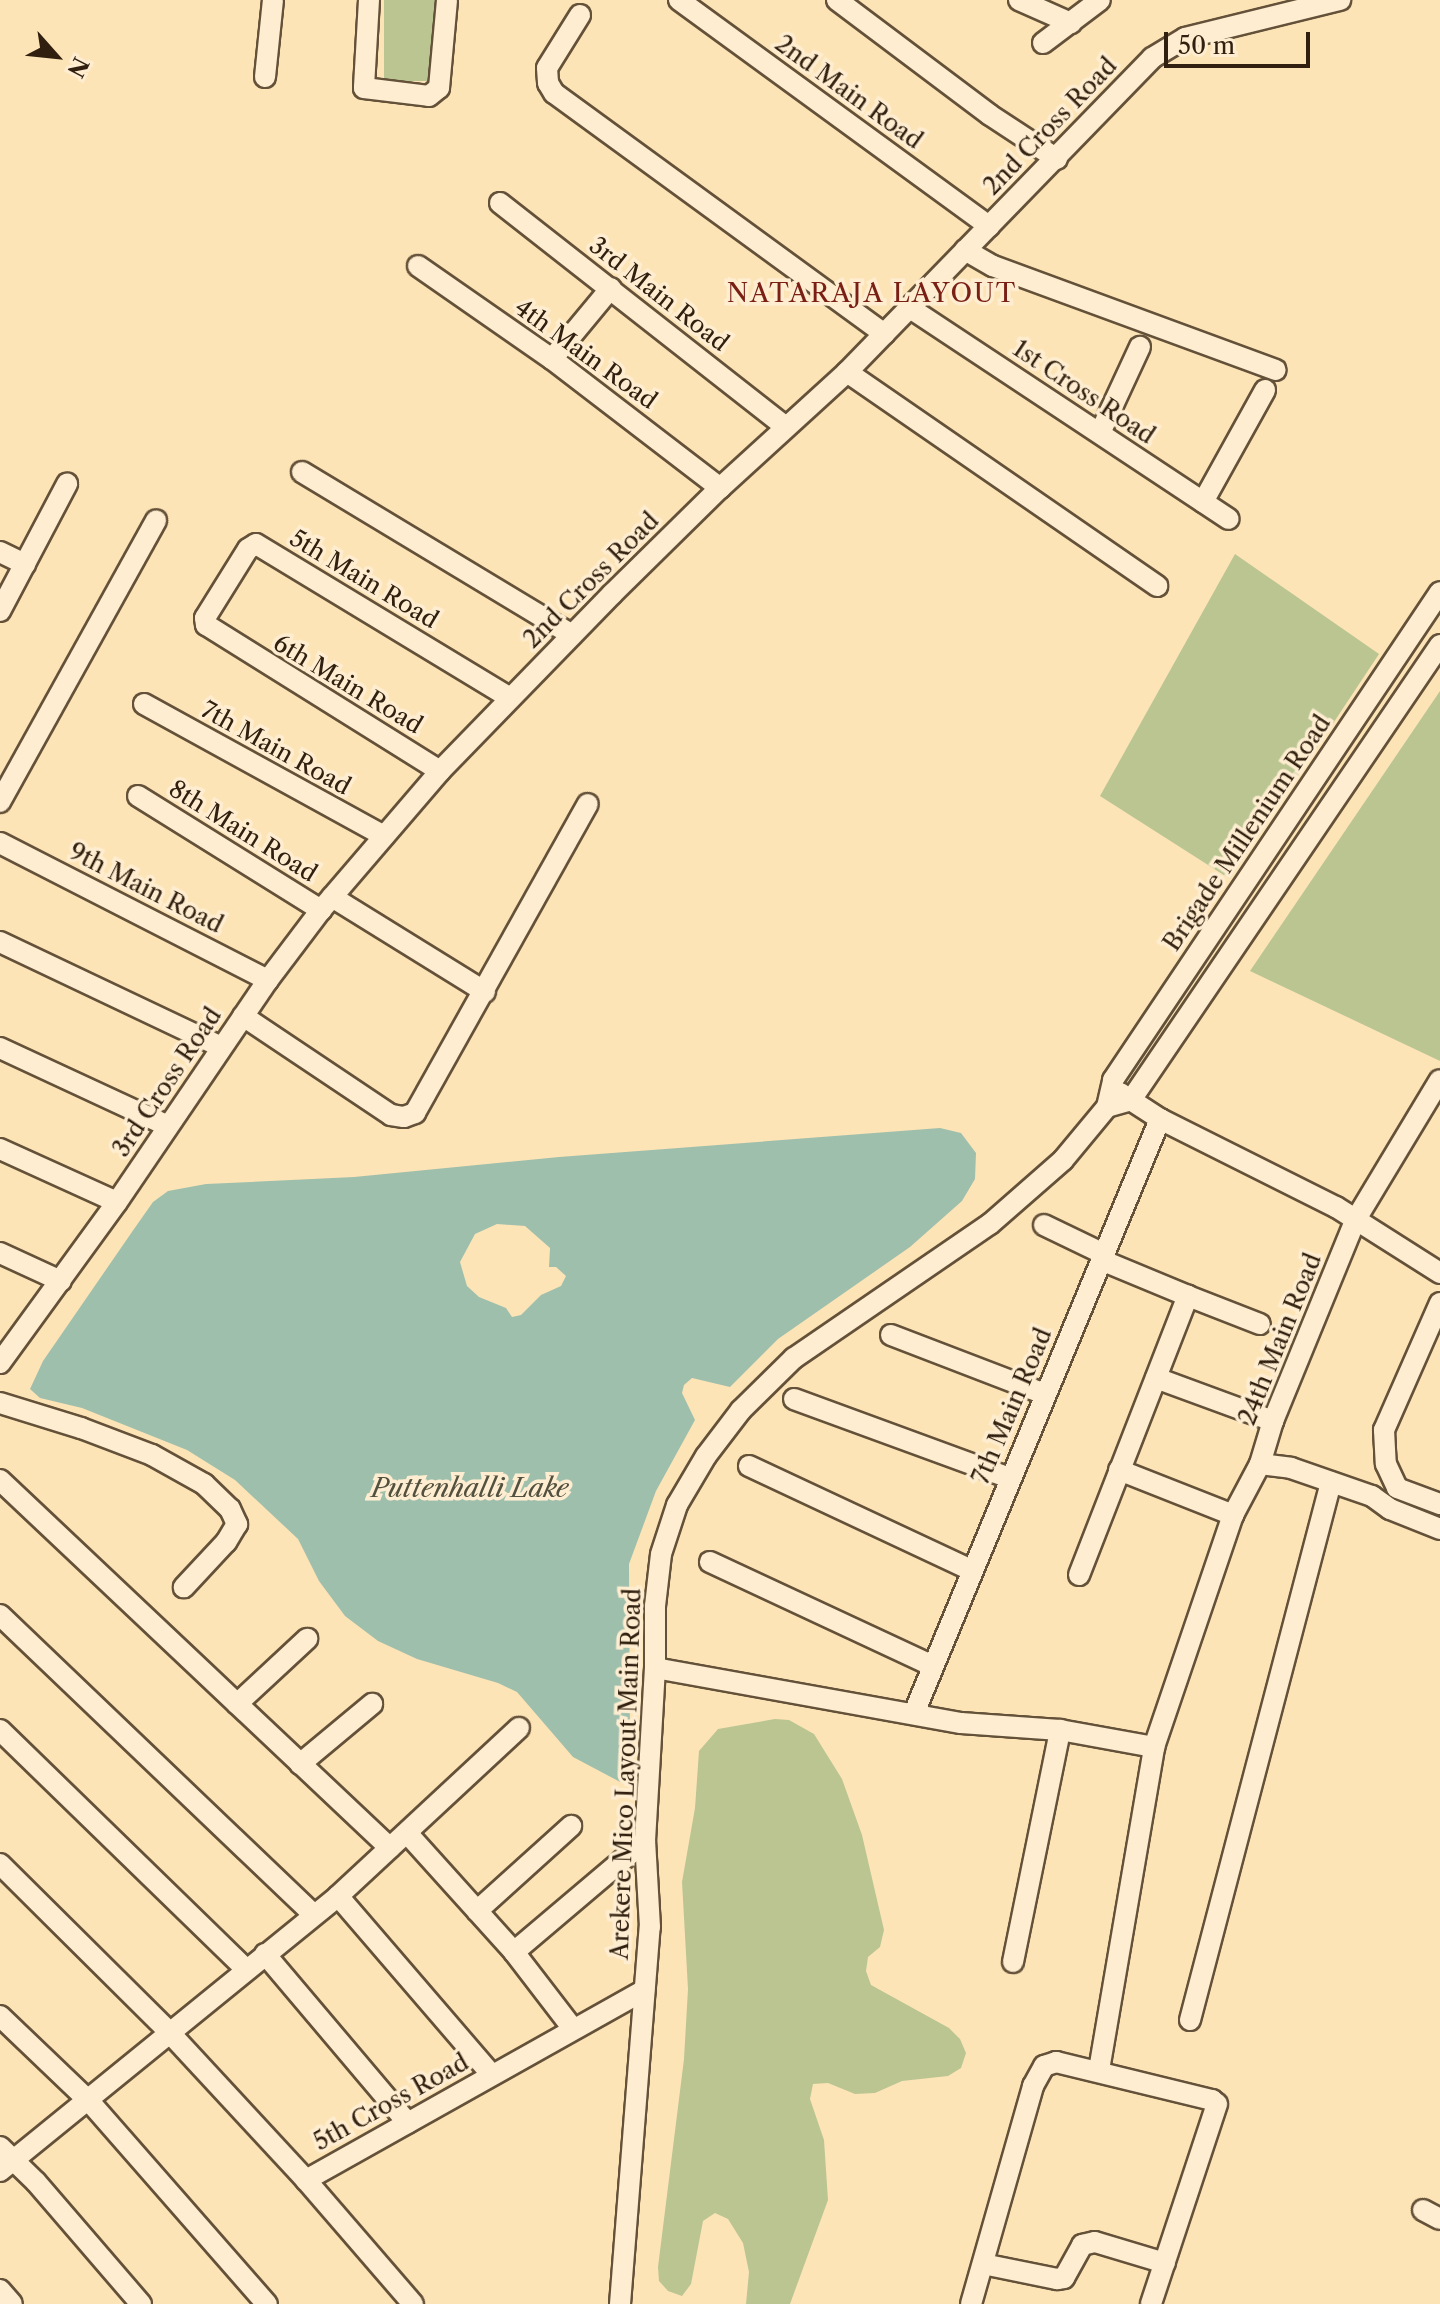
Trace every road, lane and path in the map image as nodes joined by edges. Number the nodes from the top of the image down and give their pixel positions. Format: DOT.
graph roads {
  1 [pos="273,0"];
  2 [pos="369,0"];
  3 [pos="447,0"];
  4 [pos="680,0"];
  5 [pos="837,0"];
  6 [pos="1019,0"];
  7 [pos="1100,0"];
  8 [pos="1340,0"];
  9 [pos="580,15"];
  10 [pos="1071,23"];
  11 [pos="1043,43"];
  12 [pos="265,77"];
  13 [pos="1057,159"];
  14 [pos="500,203"];
  15 [pos="989,226"];
  16 [pos="965,250"];
  17 [pos="418,266"];
  18 [pos="611,288"];
  19 [pos="910,308"];
  20 [pos="885,334"];
  21 [pos="1140,347"];
  22 [pos="552,359"];
  23 [pos="1275,370"];
  24 [pos="847,372"];
  25 [pos="1265,390"];
  26 [pos="786,427"];
  27 [pos="1100,433"];
  28 [pos="302,472"];
  29 [pos="67,484"];
  30 [pos="720,488"];
  31 [pos="1203,502"];
  32 [pos="1229,519"];
  33 [pos="156,520"];
  34 [pos="0,552"];
  35 [pos="25,564"];
  36 [pos="1157,586"];
  37 [pos="1440,592"];
  38 [pos="0,611"];
  39 [pos="572,635"];
  40 [pos="228,641"];
  41 [pos="1440,645"];
  42 [pos="510,698"];
  43 [pos="144,704"];
  44 [pos="440,771"];
  45 [pos="138,796"];
  46 [pos="0,802"];
  47 [pos="588,804"];
  48 [pos="384,836"];
  49 [pos="0,843"];
  50 [pos="327,904"];
  51 [pos="0,942"];
  52 [pos="268,980"];
  53 [pos="485,992"];
  54 [pos="243,1016"];
  55 [pos="221,1047"];
  56 [pos="0,1048"];
  57 [pos="1439,1085"];
  58 [pos="1109,1086"];
  59 [pos="1131,1100"];
  60 [pos="1107,1107"];
  61 [pos="1160,1119"];
  62 [pos="168,1126"];
  63 [pos="0,1149"];
  64 [pos="117,1202"];
  65 [pos="1356,1219"];
  66 [pos="1044,1225"];
  67 [pos="0,1253"];
  68 [pos="1103,1257"];
  69 [pos="1440,1273"];
  70 [pos="61,1281"];
  71 [pos="1188,1296"];
  72 [pos="1440,1303"];
  73 [pos="1260,1324"];
  74 [pos="891,1335"];
  75 [pos="2,1358"];
  76 [pos="1156,1378"];
  77 [pos="1045,1394"];
  78 [pos="794,1399"];
  79 [pos="0,1403"];
  80 [pos="1273,1421"];
  81 [pos="1260,1464"];
  82 [pos="749,1466"];
  83 [pos="1119,1470"];
  84 [pos="1010,1478"];
  85 [pos="0,1480"];
  86 [pos="1331,1482"];
  87 [pos="1397,1488"];
  88 [pos="1372,1496"];
  89 [pos="1440,1504"];
  90 [pos="1390,1509"];
  91 [pos="1233,1515"];
  92 [pos="1440,1529"];
  93 [pos="710,1562"];
  94 [pos="971,1570"];
  95 [pos="1079,1575"];
  96 [pos="184,1587"];
  97 [pos="0,1615"];
  98 [pos="307,1639"];
  99 [pos="931,1665"];
  100 [pos="655,1668"];
  101 [pos="237,1704"];
  102 [pos="372,1704"];
  103 [pos="914,1713"];
  104 [pos="519,1728"];
  105 [pos="0,1730"];
  106 [pos="1060,1730"];
  107 [pos="1154,1747"];
  108 [pos="300,1764"];
  109 [pos="571,1826"];
  110 [pos="407,1833"];
  111 [pos="645,1841"];
  112 [pos="390,1848"];
  113 [pos="0,1864"];
  114 [pos="338,1896"];
  115 [pos="477,1911"];
  116 [pos="314,1915"];
  117 [pos="514,1952"];
  118 [pos="265,1954"];
  119 [pos="1013,1962"];
  120 [pos="247,1970"];
  121 [pos="644,1990"];
  122 [pos="0,2016"];
  123 [pos="1190,2020"];
  124 [pos="573,2029"];
  125 [pos="169,2032"];
  126 [pos="1099,2070"];
  127 [pos="492,2075"];
  128 [pos="89,2101"];
  129 [pos="408,2123"];
  130 [pos="4,2159"];
  131 [pos="306,2180"];
  132 [pos="1165,2263"];
  133 [pos="983,2264"];
  134 [pos="0,2290"];
  135 [pos="12,2304"];
  136 [pos="141,2304"];
  137 [pos="267,2304"];
  138 [pos="413,2304"];
  139 [pos="620,2304"];
  140 [pos="971,2304"];
  141 [pos="1151,2304"];
  1 -- 12 [label="street"];
  2 -- 3 [label="street"];
  4 -- 15 [label="street, 2nd Main Road"];
  5 -- 13 [label="street"];
  6 -- 10 [label="street"];
  7 -- 10 [label="street"];
  8 -- 13 [label="street, 2nd Cross Road"];
  9 -- 20 [label="street"];
  10 -- 11 [label="street"];
  13 -- 15 [label="street, 2nd Cross Road"];
  14 -- 18 [label="street, 3rd Main Road"];
  15 -- 16 [label="street, 2nd Cross Road"];
  16 -- 19 [label="street, 2nd Cross Road"];
  16 -- 23 [label="street"];
  17 -- 22 [label="street, 4th Main Road"];
  18 -- 22 [label="street"];
  18 -- 26 [label="street, 3rd Main Road"];
  19 -- 20 [label="street, 2nd Cross Road"];
  19 -- 27 [label="street, 1st Cross Road"];
  20 -- 24 [label="street, 2nd Cross Road"];
  21 -- 27 [label="street"];
  22 -- 30 [label="street, 4th Main Road"];
  24 -- 26 [label="street, 2nd Cross Road"];
  24 -- 36 [label="street"];
  25 -- 31 [label="street"];
  26 -- 30 [label="street, 2nd Cross Road"];
  27 -- 31 [label="street, 1st Cross Road"];
  28 -- 39 [label="street"];
  29 -- 35 [label="street"];
  30 -- 39 [label="street, 2nd Cross Road"];
  31 -- 32 [label="street, 1st Cross Road"];
  33 -- 46 [label="street"];
  34 -- 35 [label="street"];
  35 -- 38 [label="street"];
  37 -- 58 [label="street, Brigade Millenium Road"];
  39 -- 42 [label="street, 2nd Cross Road"];
  40 -- 42 [label="street, 5th Main Road"];
  40 -- 44 [label="street, 6th Main Road"];
  41 -- 59 [label="street"];
  42 -- 44 [label="street, 2nd Cross Road"];
  43 -- 48 [label="street, 7th Main Road"];
  44 -- 48 [label="street, 2nd Cross Road"];
  45 -- 50 [label="street, 8th Main Road"];
  47 -- 53 [label="street"];
  48 -- 50 [label="street, 3rd Cross Road"];
  49 -- 52 [label="street, 9th Main Road"];
  50 -- 52 [label="street, 3rd Cross Road"];
  50 -- 53 [label="street, 8th Main Road"];
  51 -- 55 [label="street"];
  52 -- 54 [label="street, 3rd Cross Road"];
  53 -- 54 [label="street"];
  54 -- 55 [label="street, 3rd Cross Road"];
  55 -- 62 [label="street, 3rd Cross Road"];
  56 -- 62 [label="street"];
  57 -- 65 [label="street, 24th Main Road"];
  58 -- 59 [label="street"];
  58 -- 60 [label="street, Brigade Millenium Road"];
  59 -- 60 [label="street"];
  59 -- 61 [label="street"];
  60 -- 100 [label="street, Arekere Mico Layout Main Road"];
  61 -- 65 [label="street"];
  61 -- 68 [label="street, 7th Main Road"];
  62 -- 64 [label="street, 3rd Cross Road"];
  63 -- 64 [label="street"];
  64 -- 70 [label="street, 3rd Cross Road"];
  65 -- 69 [label="street"];
  65 -- 80 [label="street, 24th Main Road"];
  66 -- 68 [label="street"];
  67 -- 70 [label="street"];
  68 -- 71 [label="street"];
  68 -- 77 [label="street, 7th Main Road"];
  70 -- 75 [label="street, 3rd Cross Road"];
  71 -- 73 [label="street"];
  71 -- 76 [label="street"];
  72 -- 87 [label="street"];
  74 -- 77 [label="street"];
  76 -- 80 [label="street"];
  76 -- 83 [label="street"];
  77 -- 84 [label="street, 7th Main Road"];
  78 -- 84 [label="street"];
  79 -- 96 [label="street"];
  80 -- 81 [label="street, 24th Main Road"];
  81 -- 86 [label="street, 24th Main Road"];
  81 -- 91 [label="street"];
  82 -- 94 [label="street"];
  83 -- 91 [label="street"];
  83 -- 95 [label="street"];
  84 -- 94 [label="street, 7th Main Road"];
  85 -- 101 [label="street"];
  86 -- 88 [label="street, 24th Main Road"];
  86 -- 123 [label="street"];
  87 -- 88 [label="street"];
  87 -- 89 [label="street"];
  87 -- 90 [label="street"];
  88 -- 90 [label="street, 24th Main Road"];
  90 -- 92 [label="street, 24th Main Road"];
  91 -- 107 [label="street"];
  93 -- 99 [label="street"];
  94 -- 99 [label="street, 7th Main Road"];
  97 -- 116 [label="street"];
  98 -- 101 [label="street"];
  99 -- 103 [label="street, 7th Main Road"];
  100 -- 103 [label="street"];
  100 -- 111 [label="street, Arekere Mico Layout Main Road"];
  101 -- 108 [label="street"];
  102 -- 108 [label="street"];
  103 -- 106 [label="street"];
  104 -- 110 [label="street"];
  105 -- 120 [label="street"];
  106 -- 107 [label="street"];
  106 -- 119 [label="street"];
  107 -- 126 [label="street"];
  108 -- 112 [label="street"];
  109 -- 115 [label="street"];
  110 -- 112 [label="street"];
  110 -- 115 [label="street"];
  111 -- 117 [label="street"];
  111 -- 121 [label="street, Arekere Mico Layout Main Road"];
  112 -- 114 [label="street"];
  113 -- 125 [label="street"];
  114 -- 116 [label="street"];
  114 -- 127 [label="street"];
  115 -- 117 [label="street"];
  116 -- 118 [label="street"];
  117 -- 124 [label="street"];
  118 -- 120 [label="street"];
  118 -- 129 [label="street"];
  120 -- 125 [label="street"];
  121 -- 124 [label="street, 5th Cross Road"];
  121 -- 139 [label="street, Arekere Mico Layout Main Road"];
  122 -- 128 [label="street"];
  124 -- 127 [label="street, 5th Cross Road"];
  125 -- 128 [label="street"];
  125 -- 131 [label="street"];
  126 -- 132 [label="street"];
  126 -- 133 [label="street"];
  127 -- 129 [label="street, 5th Cross Road"];
  128 -- 130 [label="street"];
  128 -- 137 [label="street"];
  129 -- 131 [label="street, 5th Cross Road"];
  130 -- 136 [label="street"];
  131 -- 138 [label="street, 5th Cross Road"];
  132 -- 133 [label="street"];
  132 -- 141 [label="street"];
  133 -- 140 [label="street"];
  134 -- 135 [label="street"];
}
